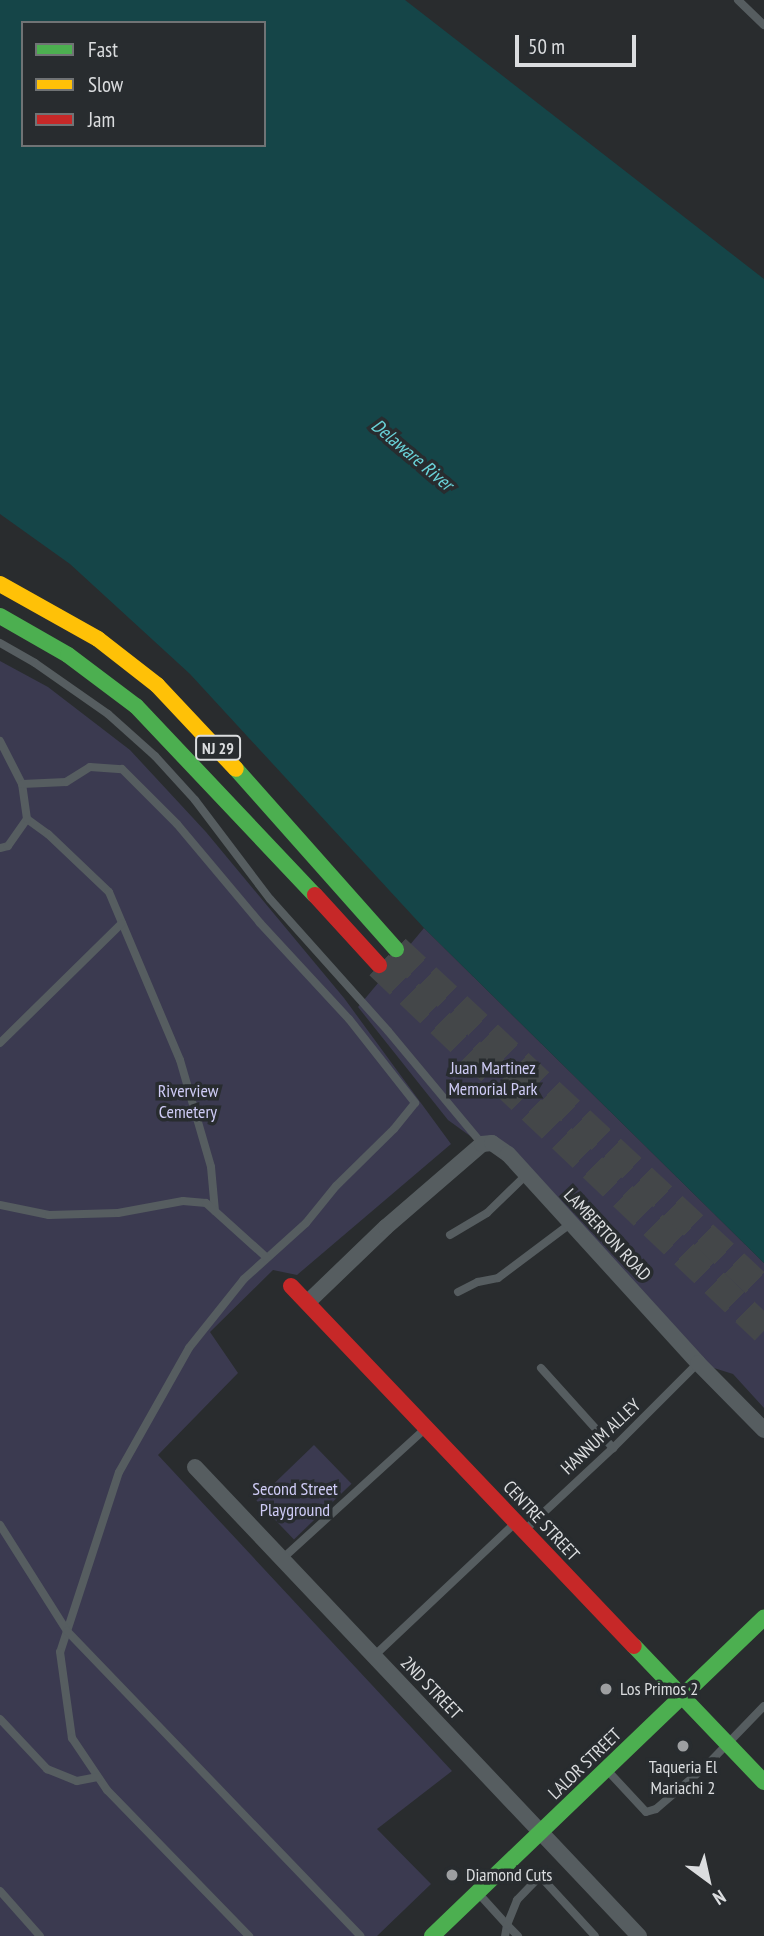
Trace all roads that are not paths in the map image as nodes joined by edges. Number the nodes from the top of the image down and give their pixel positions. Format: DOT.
graph roads {
  1 [pos="738,0"];
  2 [pos="764,24"];
  3 [pos="2,584"];
  4 [pos="0,616"];
  5 [pos="0,643"];
  6 [pos="0,741"];
  7 [pos="22,784"];
  8 [pos="27,819"];
  9 [pos="0,848"];
  10 [pos="122,923"];
  11 [pos="396,949"];
  12 [pos="379,965"];
  13 [pos="0,1043"];
  14 [pos="482,1144"];
  15 [pos="525,1176"];
  16 [pos="0,1205"];
  17 [pos="215,1211"];
  18 [pos="570,1224"];
  19 [pos="450,1235"];
  20 [pos="267,1258"];
  21 [pos="291,1286"];
  22 [pos="458,1292"];
  23 [pos="308,1302"];
  24 [pos="698,1363"];
  25 [pos="541,1368"];
  26 [pos="426,1427"];
  27 [pos="764,1430"];
  28 [pos="613,1448"];
  29 [pos="195,1467"];
  30 [pos="0,1524"];
  31 [pos="520,1527"];
  32 [pos="282,1559"];
  33 [pos="764,1618"];
  34 [pos="67,1631"];
  35 [pos="374,1656"];
  36 [pos="682,1698"];
  37 [pos="764,1706"];
  38 [pos="0,1719"];
  39 [pos="727,1742"];
  40 [pos="606,1769"];
  41 [pos="98,1777"];
  42 [pos="764,1782"];
  43 [pos="542,1833"];
  44 [pos="0,1891"];
  45 [pos="477,1893"];
  46 [pos="507,1925"];
  47 [pos="40,1936"];
  48 [pos="249,1936"];
  49 [pos="360,1936"];
  50 [pos="432,1936"];
  51 [pos="505,1936"];
  52 [pos="518,1936"];
  53 [pos="595,1936"];
  54 [pos="639,1936"];
  1 -- 2 [label="lane"];
  3 -- 11 [label="main road, NJ 29"];
  4 -- 12 [label="main road, NJ 29"];
  5 -- 14 [label="lane"];
  6 -- 7 [label="lane"];
  7 -- 8 [label="lane"];
  7 -- 20 [label="lane"];
  8 -- 9 [label="lane"];
  8 -- 10 [label="lane"];
  10 -- 13 [label="lane"];
  10 -- 17 [label="lane"];
  14 -- 15 [label="street, LAMBERTON ROAD"];
  14 -- 23 [label="street"];
  15 -- 18 [label="street, LAMBERTON ROAD"];
  15 -- 19 [label="lane"];
  16 -- 17 [label="lane"];
  17 -- 20 [label="lane"];
  18 -- 22 [label="lane"];
  18 -- 24 [label="street, LAMBERTON ROAD"];
  20 -- 34 [label="lane"];
  21 -- 23 [label="main road, CENTRE STREET"];
  23 -- 26 [label="main road, CENTRE STREET"];
  24 -- 27 [label="street, LAMBERTON ROAD"];
  24 -- 28 [label="lane, HANNUM ALLEY"];
  25 -- 28 [label="lane"];
  26 -- 31 [label="main road, CENTRE STREET"];
  26 -- 32 [label="lane"];
  28 -- 31 [label="lane, HANNUM ALLEY"];
  29 -- 32 [label="street, 2ND STREET"];
  30 -- 34 [label="lane"];
  31 -- 35 [label="lane, HANNUM ALLEY"];
  31 -- 36 [label="main road, CENTRE STREET"];
  32 -- 35 [label="street, 2ND STREET"];
  33 -- 36 [label="main road, LALOR STREET"];
  34 -- 41 [label="lane"];
  34 -- 49 [label="lane"];
  35 -- 43 [label="street, 2ND STREET"];
  36 -- 39 [label="main road, CENTRE STREET"];
  36 -- 40 [label="main road, LALOR STREET"];
  37 -- 39 [label="lane"];
  38 -- 41 [label="lane"];
  39 -- 40 [label="lane"];
  39 -- 42 [label="main road, CENTRE STREET"];
  40 -- 43 [label="main road, LALOR STREET"];
  41 -- 48 [label="lane"];
  43 -- 45 [label="main road, LALOR STREET"];
  43 -- 54 [label="street, 2ND STREET"];
  44 -- 47 [label="lane"];
  45 -- 46 [label="lane"];
  45 -- 50 [label="main road, LALOR STREET"];
  46 -- 51 [label="lane"];
  46 -- 52 [label="lane"];
  46 -- 53 [label="lane"];
}
